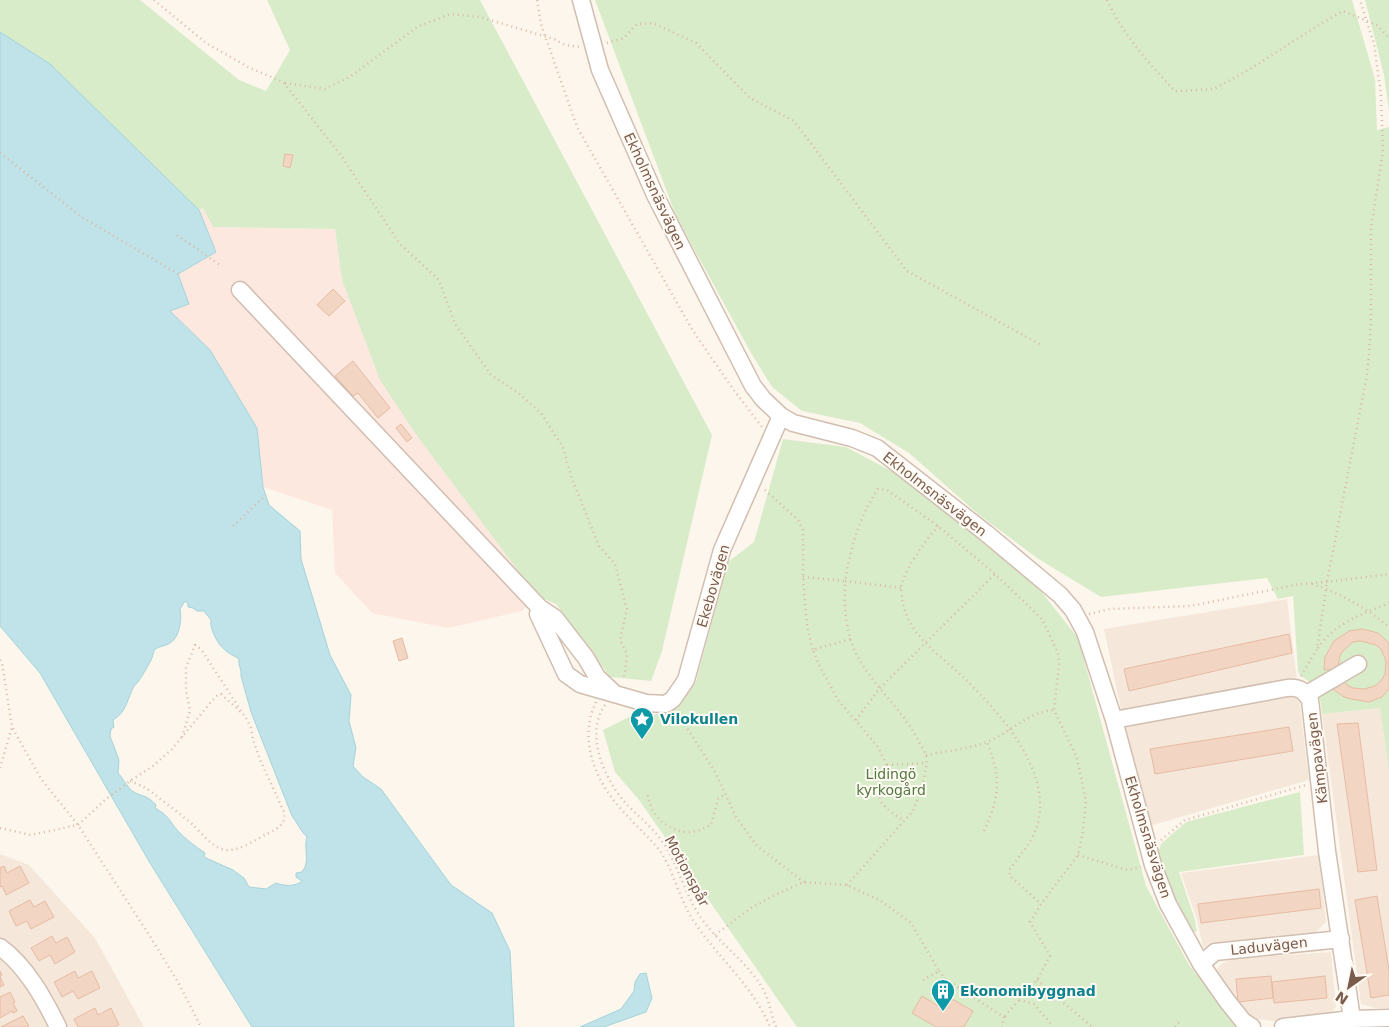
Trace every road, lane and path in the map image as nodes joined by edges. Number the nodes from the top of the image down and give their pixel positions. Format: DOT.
graph roads {
  1 [pos="154,0"];
  2 [pos="537,0"];
  3 [pos="581,0"];
  4 [pos="1107,0"];
  5 [pos="1360,0"];
  6 [pos="1366,20"];
  7 [pos="545,36"];
  8 [pos="1389,38"];
  9 [pos="592,45"];
  10 [pos="283,82"];
  11 [pos="0,153"];
  12 [pos="177,235"];
  13 [pos="220,265"];
  14 [pos="178,274"];
  15 [pos="240,290"];
  16 [pos="1041,345"];
  17 [pos="781,416"];
  18 [pos="771,439"];
  19 [pos="765,490"];
  20 [pos="266,495"];
  21 [pos="233,526"];
  22 [pos="938,526"];
  23 [pos="995,574"];
  24 [pos="1389,574"];
  25 [pos="803,577"];
  26 [pos="846,581"];
  27 [pos="1327,582"];
  28 [pos="1310,583"];
  29 [pos="901,588"];
  30 [pos="1326,589"];
  31 [pos="1389,603"];
  32 [pos="540,608"];
  33 [pos="1369,611"];
  34 [pos="1081,616"];
  35 [pos="1389,627"];
  36 [pos="850,639"];
  37 [pos="925,642"];
  38 [pos="1317,649"];
  39 [pos="813,650"];
  40 [pos="0,660"];
  41 [pos="1358,664"];
  42 [pos="879,689"];
  43 [pos="1301,691"];
  44 [pos="610,693"];
  45 [pos="666,704"];
  46 [pos="1054,710"];
  47 [pos="245,716"];
  48 [pos="856,720"];
  49 [pos="1114,720"];
  50 [pos="12,727"];
  51 [pos="1010,731"];
  52 [pos="180,740"];
  53 [pos="987,742"];
  54 [pos="926,755"];
  55 [pos="926,763"];
  56 [pos="887,765"];
  57 [pos="0,768"];
  58 [pos="130,781"];
  59 [pos="1319,781"];
  60 [pos="725,794"];
  61 [pos="648,795"];
  62 [pos="904,821"];
  63 [pos="78,825"];
  64 [pos="0,828"];
  65 [pos="984,831"];
  66 [pos="1078,855"];
  67 [pos="1151,857"];
  68 [pos="804,882"];
  69 [pos="847,885"];
  70 [pos="1041,904"];
  71 [pos="715,935"];
  72 [pos="1341,939"];
  73 [pos="0,947"];
  74 [pos="1202,964"];
  75 [pos="939,971"];
  76 [pos="1037,980"];
  77 [pos="921,981"];
  78 [pos="1019,1000"];
  79 [pos="1004,1017"];
  80 [pos="1389,1018"];
  81 [pos="1352,1019"];
  82 [pos="1180,1021"];
  83 [pos="1052,1025"];
  84 [pos="58,1027"];
  85 [pos="201,1027"];
  86 [pos="770,1027"];
  87 [pos="776,1027"];
  88 [pos="1002,1027"];
  89 [pos="1092,1027"];
  90 [pos="1175,1027"];
  91 [pos="1252,1027"];
  92 [pos="1283,1027"];
  1 -- 10 [label="path"];
  2 -- 7 [label="path"];
  3 -- 9 [label="street, Ekholmsnäsvägen"];
  4 -- 6 [label="path"];
  5 -- 6 [label="path"];
  6 -- 8 [label="path"];
  6 -- 27 [label="path"];
  7 -- 9 [label="path"];
  7 -- 10 [label="path"];
  7 -- 18 [label="path"];
  9 -- 16 [label="path"];
  9 -- 17 [label="street, Ekholmsnäsvägen"];
  10 -- 44 [label="path"];
  11 -- 14 [label="path"];
  12 -- 13 [label="path"];
  15 -- 32 [label="street"];
  17 -- 18 [label="street, Ekebovägen"];
  17 -- 49 [label="street, Ekholmsnäsvägen"];
  18 -- 45 [label="street, Ekebovägen"];
  19 -- 25 [label="path"];
  20 -- 21 [label="path"];
  22 -- 23 [label="path"];
  22 -- 26 [label="path"];
  22 -- 29 [label="path"];
  23 -- 37 [label="path"];
  23 -- 46 [label="path"];
  24 -- 27 [label="path"];
  25 -- 26 [label="path"];
  25 -- 39 [label="path"];
  26 -- 29 [label="path"];
  26 -- 36 [label="path"];
  27 -- 28 [label="path"];
  27 -- 30 [label="path"];
  28 -- 30 [label="path"];
  28 -- 34 [label="path"];
  29 -- 37 [label="path"];
  30 -- 33 [label="path"];
  30 -- 38 [label="path"];
  31 -- 33 [label="path"];
  32 -- 44 [label="street"];
  32 -- 44 [label="street"];
  33 -- 35 [label="path"];
  33 -- 38 [label="path"];
  36 -- 39 [label="path"];
  36 -- 42 [label="path"];
  37 -- 42 [label="path"];
  37 -- 51 [label="path"];
  38 -- 43 [label="path"];
  39 -- 48 [label="path"];
  40 -- 50 [label="path"];
  41 -- 43 [label="street"];
  42 -- 48 [label="path"];
  42 -- 54 [label="path"];
  43 -- 49 [label="street"];
  43 -- 59 [label="street, Kämpavägen"];
  44 -- 45 [label="street"];
  44 -- 71 [label="path, Motionspår"];
  44 -- 86 [label="path"];
  45 -- 60 [label="path"];
  46 -- 51 [label="path"];
  46 -- 66 [label="path"];
  47 -- 52 [label="path"];
  47 -- 52 [label="path"];
  47 -- 58 [label="path"];
  48 -- 56 [label="path"];
  49 -- 67 [label="street, Ekholmsnäsvägen"];
  50 -- 57 [label="path"];
  50 -- 63 [label="path"];
  51 -- 53 [label="path"];
  51 -- 70 [label="path"];
  52 -- 58 [label="path"];
  53 -- 54 [label="path"];
  53 -- 65 [label="path"];
  54 -- 55 [label="path"];
  55 -- 56 [label="path"];
  55 -- 62 [label="path"];
  56 -- 62 [label="path"];
  58 -- 63 [label="path"];
  59 -- 67 [label="path"];
  59 -- 72 [label="street, Kämpavägen"];
  60 -- 61 [label="path"];
  60 -- 68 [label="path"];
  62 -- 69 [label="path"];
  63 -- 64 [label="path"];
  63 -- 85 [label="path"];
  66 -- 67 [label="path"];
  66 -- 70 [label="path"];
  67 -- 74 [label="street, Ekholmsnäsvägen"];
  68 -- 69 [label="path"];
  68 -- 71 [label="path"];
  69 -- 75 [label="path"];
  70 -- 76 [label="path"];
  71 -- 87 [label="path, Motionspår"];
  72 -- 74 [label="street, Laduvägen"];
  72 -- 81 [label="street, Kämpavägen"];
  73 -- 84 [label="street"];
  74 -- 91 [label="street, Ekholmsnäsvägen"];
  75 -- 77 [label="path"];
  75 -- 79 [label="path"];
  76 -- 78 [label="path"];
  76 -- 89 [label="path"];
  78 -- 79 [label="path"];
  78 -- 83 [label="path"];
  79 -- 88 [label="path"];
  80 -- 81 [label="street"];
  81 -- 92 [label="street"];
  82 -- 90 [label="path"];
}
